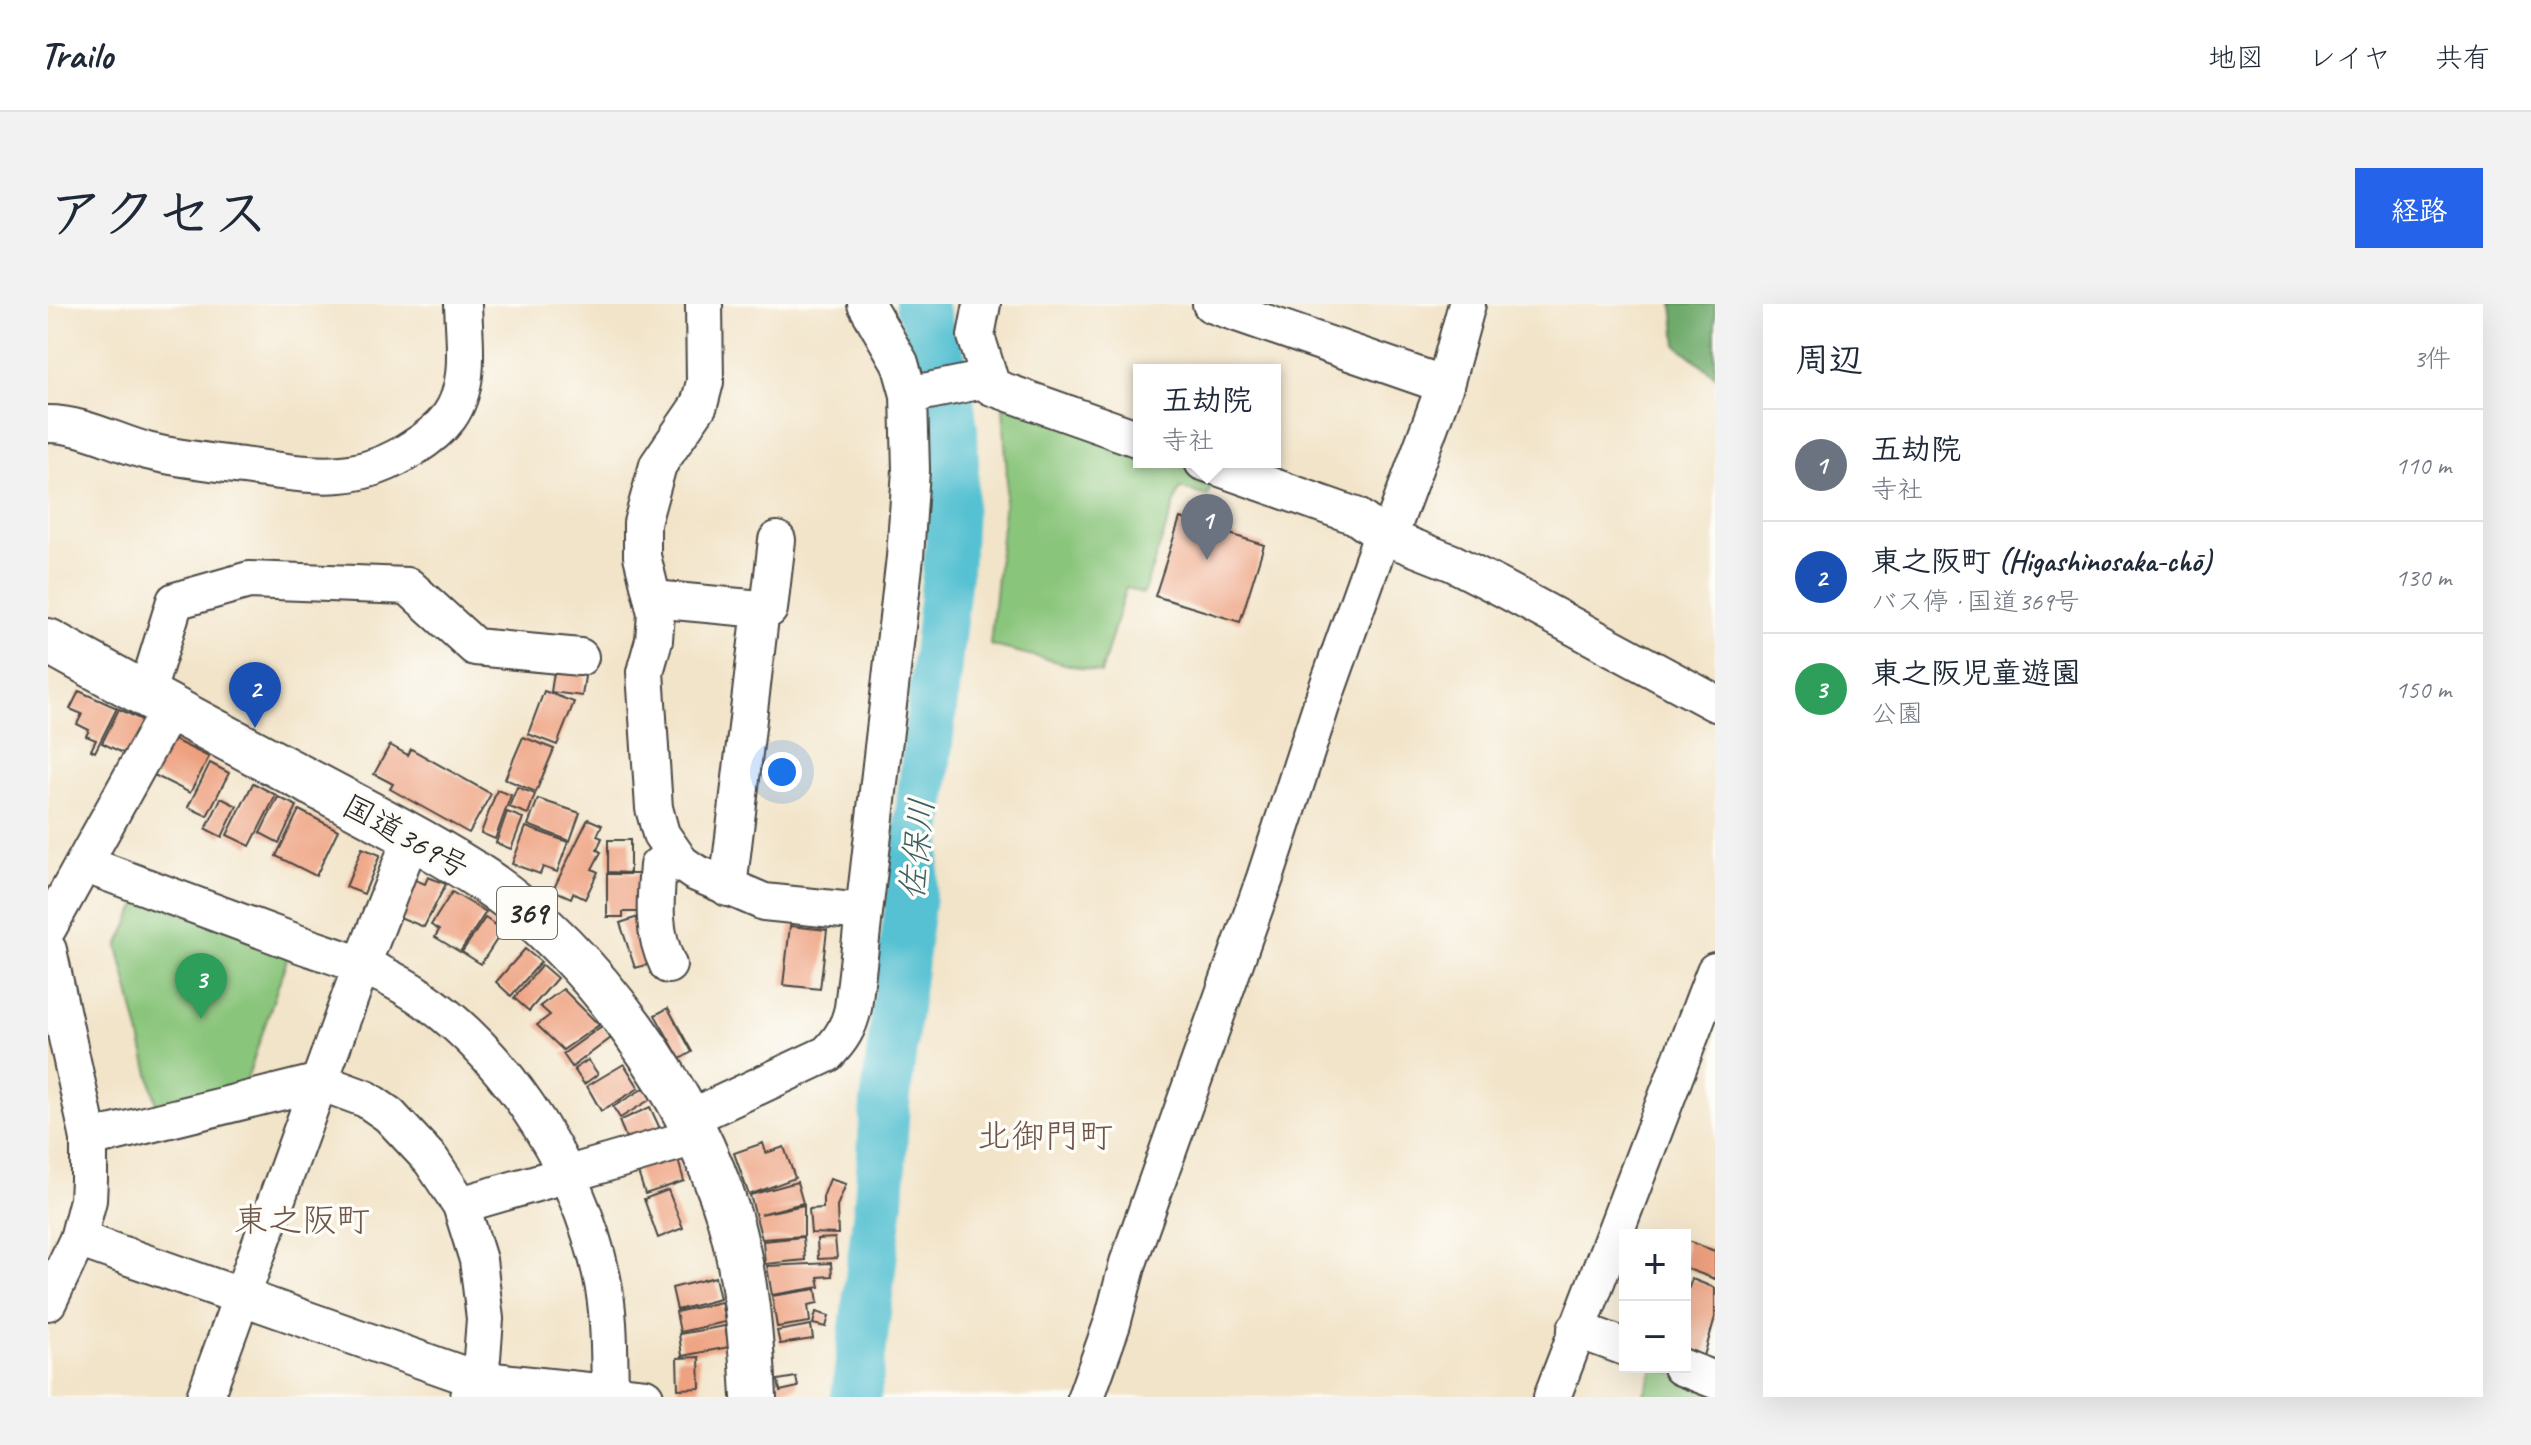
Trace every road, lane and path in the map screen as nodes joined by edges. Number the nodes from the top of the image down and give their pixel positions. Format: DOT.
graph roads {
  1 [pos="463,304"];
  2 [pos="704,304"];
  3 [pos="866,304"];
  4 [pos="982,304"];
  5 [pos="1211,304"];
  6 [pos="1467,304"];
  7 [pos="985,380"];
  8 [pos="1445,385"];
  9 [pos="916,395"];
  10 [pos="48,424"];
  11 [pos="1133,437"];
  12 [pos="1220,468"];
  13 [pos="1382,535"];
  14 [pos="777,540"];
  15 [pos="653,599"];
  16 [pos="761,609"];
  17 [pos="48,641"];
  18 [pos="580,657"];
  19 [pos="158,702"];
  20 [pos="1715,703"];
  21 [pos="412,836"];
  22 [pos="674,854"];
  23 [pos="84,864"];
  24 [pos="728,888"];
  25 [pos="863,912"];
  26 [pos="48,928"];
  27 [pos="48,950"];
  28 [pos="668,965"];
  29 [pos="361,967"];
  30 [pos="1715,971"];
  31 [pos="320,1082"];
  32 [pos="693,1127"];
  33 [pos="89,1139"];
  34 [pos="566,1173"];
  35 [pos="461,1205"];
  36 [pos="78,1239"];
  37 [pos="242,1297"];
  38 [pos="48,1302"];
  39 [pos="1576,1329"];
  40 [pos="1619,1345"];
  41 [pos="1691,1371"];
  42 [pos="1715,1380"];
  43 [pos="472,1388"];
  44 [pos="628,1395"];
  45 [pos="205,1397"];
  46 [pos="754,1397"];
  47 [pos="1086,1397"];
  48 [pos="1552,1397"];
  1 -- 10 [label="street"];
  2 -- 15 [label="street"];
  3 -- 9 [label="street"];
  4 -- 7 [label="street"];
  5 -- 8 [label="street"];
  6 -- 8 [label="street"];
  7 -- 9 [label="street"];
  7 -- 11 [label="street"];
  8 -- 13 [label="street"];
  9 -- 25 [label="street"];
  12 -- 13 [label="street"];
  13 -- 20 [label="street"];
  13 -- 47 [label="street"];
  14 -- 16 [label="street"];
  15 -- 16 [label="street"];
  15 -- 22 [label="street"];
  16 -- 24 [label="street"];
  17 -- 19 [label="highway, 国道369号 / 369"];
  18 -- 19 [label="street"];
  19 -- 21 [label="highway, 国道369号 / 369"];
  19 -- 23 [label="street"];
  21 -- 29 [label="street"];
  21 -- 32 [label="highway, 国道369号 / 369"];
  22 -- 24 [label="street"];
  22 -- 28 [label="street"];
  23 -- 26 [label="street"];
  23 -- 29 [label="street"];
  24 -- 25 [label="street"];
  25 -- 32 [label="street"];
  27 -- 33 [label="street"];
  29 -- 31 [label="street"];
  29 -- 34 [label="street"];
  30 -- 39 [label="street"];
  31 -- 33 [label="street"];
  31 -- 35 [label="street"];
  31 -- 37 [label="street"];
  32 -- 34 [label="street"];
  32 -- 46 [label="highway, 国道369号 / 369"];
  33 -- 36 [label="street"];
  34 -- 35 [label="street"];
  34 -- 44 [label="street"];
  35 -- 43 [label="street"];
  36 -- 37 [label="street"];
  36 -- 38 [label="street"];
  37 -- 43 [label="street"];
  37 -- 45 [label="street"];
  39 -- 40 [label="street"];
  39 -- 48 [label="street"];
  41 -- 42 [label="street"];
  43 -- 44 [label="street"];
}
